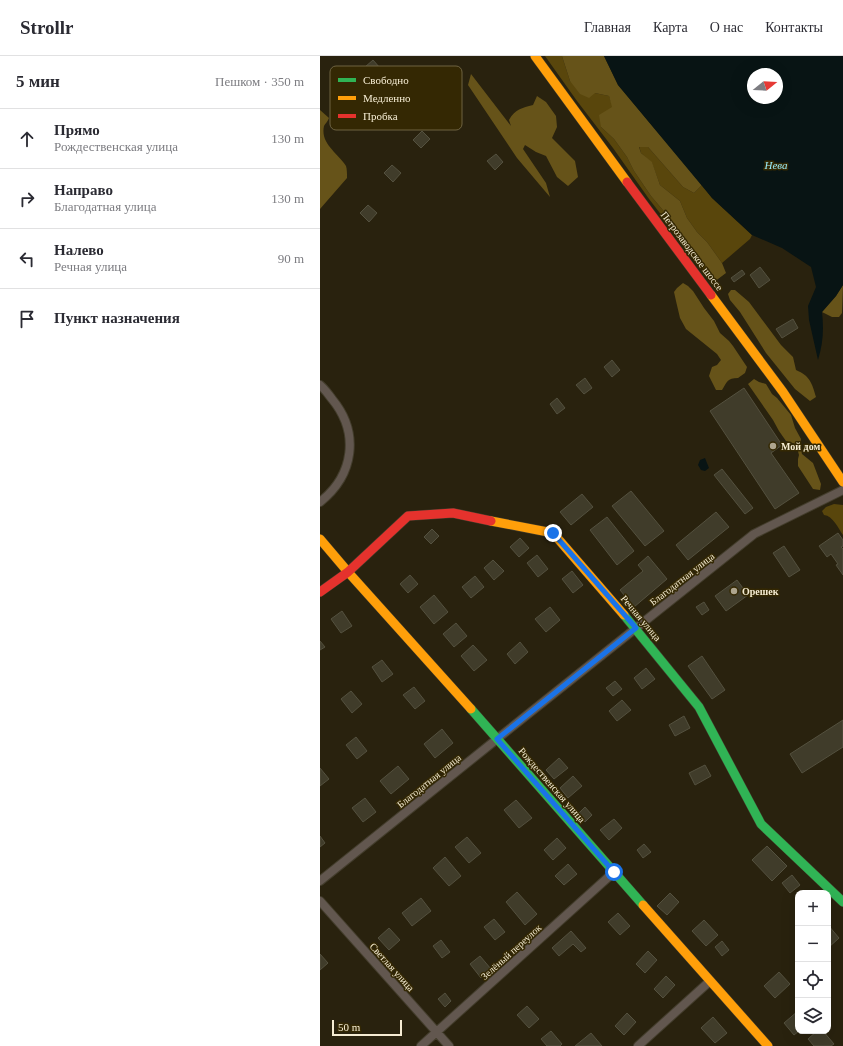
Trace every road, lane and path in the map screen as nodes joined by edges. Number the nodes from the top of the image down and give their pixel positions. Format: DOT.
graph roads {
  1 [pos="535,56"];
  2 [pos="320,385"];
  3 [pos="843,482"];
  4 [pos="843,490"];
  5 [pos="320,502"];
  6 [pos="320,539"];
  7 [pos="348,572"];
  8 [pos="320,592"];
  9 [pos="636,628"];
  10 [pos="497,739"];
  11 [pos="614,872"];
  12 [pos="320,881"];
  13 [pos="320,901"];
  14 [pos="843,902"];
  15 [pos="710,981"];
  16 [pos="437,1033"];
  17 [pos="421,1046"];
  18 [pos="449,1046"];
  19 [pos="638,1046"];
  20 [pos="768,1046"];
  1 -- 3 [label="street, Петрозаводское шоссе"];
  2 -- 5 [label="street"];
  4 -- 9 [label="street, Благодатная улица"];
  6 -- 7 [label="street, Рождественская улица"];
  7 -- 8 [label="street, Речная улица"];
  7 -- 9 [label="street, Речная улица"];
  7 -- 10 [label="street, Рождественская улица"];
  9 -- 10 [label="street, Благодатная улица"];
  9 -- 14 [label="street, Речная улица"];
  10 -- 11 [label="street, Рождественская улица"];
  10 -- 12 [label="street, Благодатная улица"];
  11 -- 15 [label="street, Рождественская улица"];
  11 -- 16 [label="street, Зелёный переулок"];
  13 -- 16 [label="street, Светлая улица"];
  15 -- 19 [label="street"];
  15 -- 20 [label="street, Рождественская улица"];
  16 -- 17 [label="street, Зелёный переулок"];
  16 -- 18 [label="street, Светлая улица"];
}
